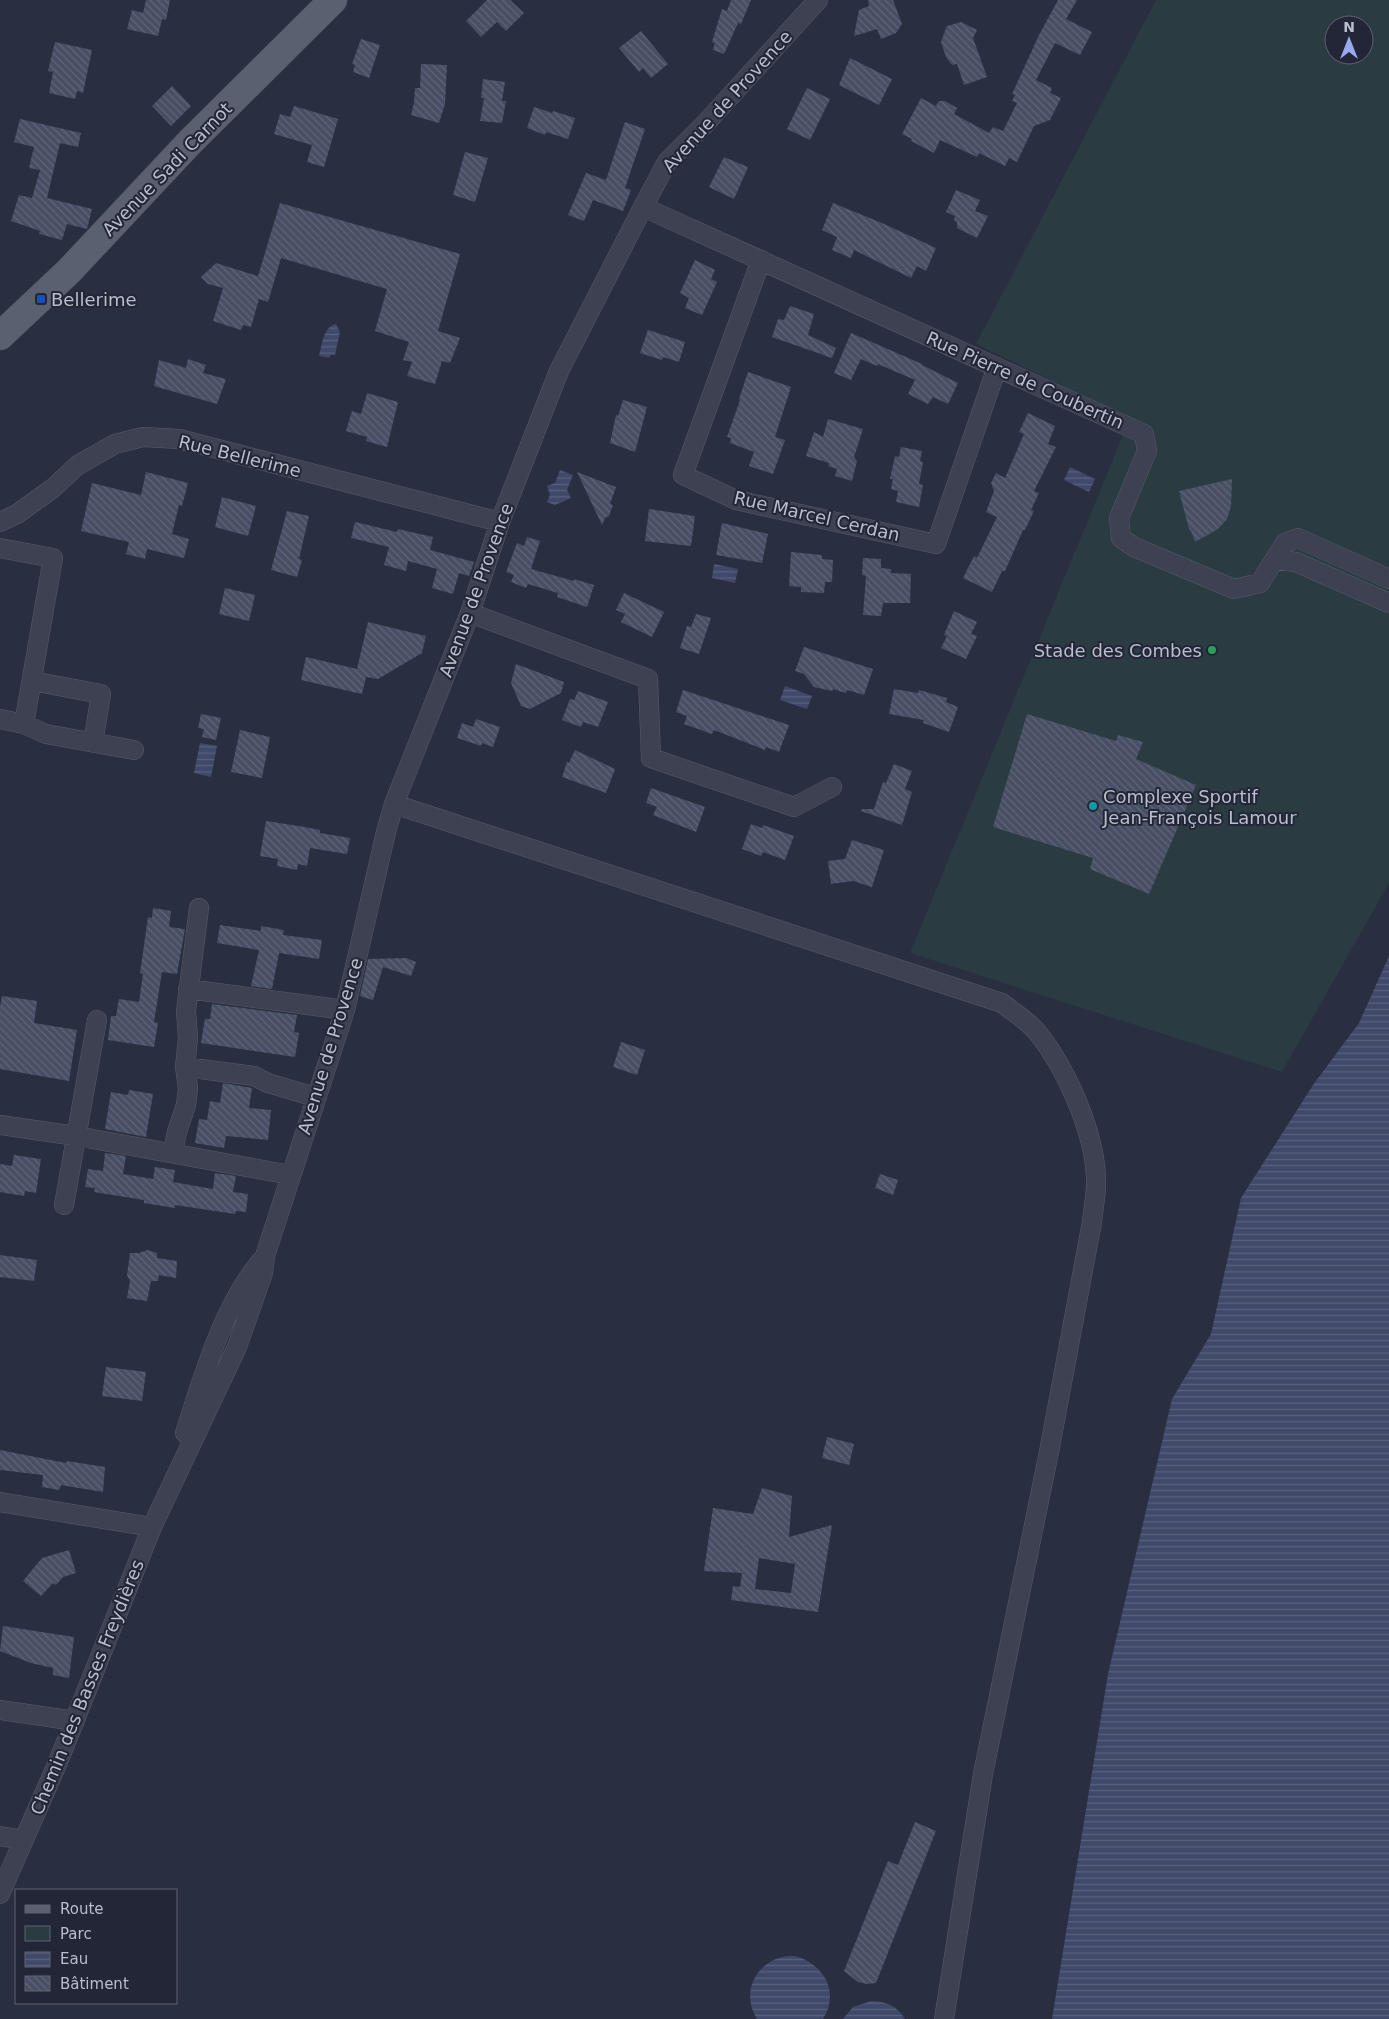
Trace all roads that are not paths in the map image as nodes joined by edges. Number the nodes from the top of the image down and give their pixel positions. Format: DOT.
graph roads {
  1 [pos="333,0"];
  2 [pos="818,0"];
  3 [pos="643,207"];
  4 [pos="761,260"];
  5 [pos="0,336"];
  6 [pos="998,367"];
  7 [pos="0,522"];
  8 [pos="500,522"];
  9 [pos="0,548"];
  10 [pos="1275,560"];
  11 [pos="1389,579"];
  12 [pos="1389,603"];
  13 [pos="470,613"];
  14 [pos="32,680"];
  15 [pos="0,720"];
  16 [pos="24,724"];
  17 [pos="92,743"];
  18 [pos="134,750"];
  19 [pos="832,787"];
  20 [pos="394,804"];
  21 [pos="199,908"];
  22 [pos="188,988"];
  23 [pos="345,1010"];
  24 [pos="97,1020"];
  25 [pos="185,1067"];
  26 [pos="316,1097"];
  27 [pos="0,1125"];
  28 [pos="76,1136"];
  29 [pos="173,1153"];
  30 [pos="291,1175"];
  31 [pos="64,1205"];
  32 [pos="267,1252"];
  33 [pos="0,1502"];
  34 [pos="152,1527"];
  35 [pos="0,1710"];
  36 [pos="75,1722"];
  37 [pos="0,1836"];
  38 [pos="24,1840"];
  39 [pos="0,1894"];
  40 [pos="944,2019"];
  1 -- 5 [label="main road, Avenue Sadi Carnot"];
  2 -- 3 [label="street, Avenue de Provence"];
  3 -- 4 [label="street, Rue Pierre de Coubertin"];
  3 -- 8 [label="street, Avenue de Provence"];
  4 -- 6 [label="street, Rue Pierre de Coubertin"];
  4 -- 6 [label="street, Rue Marcel Cerdan"];
  6 -- 10 [label="street, Rue Pierre de Coubertin"];
  7 -- 8 [label="street, Rue Bellerime"];
  8 -- 13 [label="street, Avenue de Provence"];
  9 -- 14 [label="street"];
  10 -- 11 [label="street"];
  10 -- 12 [label="street"];
  13 -- 19 [label="street"];
  13 -- 20 [label="street, Avenue de Provence"];
  14 -- 16 [label="street"];
  14 -- 17 [label="street"];
  15 -- 16 [label="street"];
  16 -- 17 [label="street"];
  17 -- 18 [label="street"];
  20 -- 23 [label="street, Avenue de Provence"];
  20 -- 40 [label="street"];
  21 -- 22 [label="street"];
  22 -- 23 [label="street"];
  22 -- 25 [label="street"];
  23 -- 26 [label="street, Avenue de Provence"];
  24 -- 28 [label="street"];
  25 -- 26 [label="street"];
  25 -- 29 [label="street"];
  26 -- 30 [label="street, Avenue de Provence"];
  27 -- 28 [label="street"];
  28 -- 29 [label="street"];
  28 -- 31 [label="street"];
  29 -- 30 [label="street"];
  30 -- 32 [label="street, Avenue de Provence"];
  32 -- 34 [label="street, Chemin des Basses Freydières"];
  33 -- 34 [label="street"];
  34 -- 36 [label="street, Chemin des Basses Freydières"];
  35 -- 36 [label="street"];
  36 -- 38 [label="street, Chemin des Basses Freydières"];
  37 -- 38 [label="street"];
  38 -- 39 [label="street, Chemin des Basses Freydières"];
}
